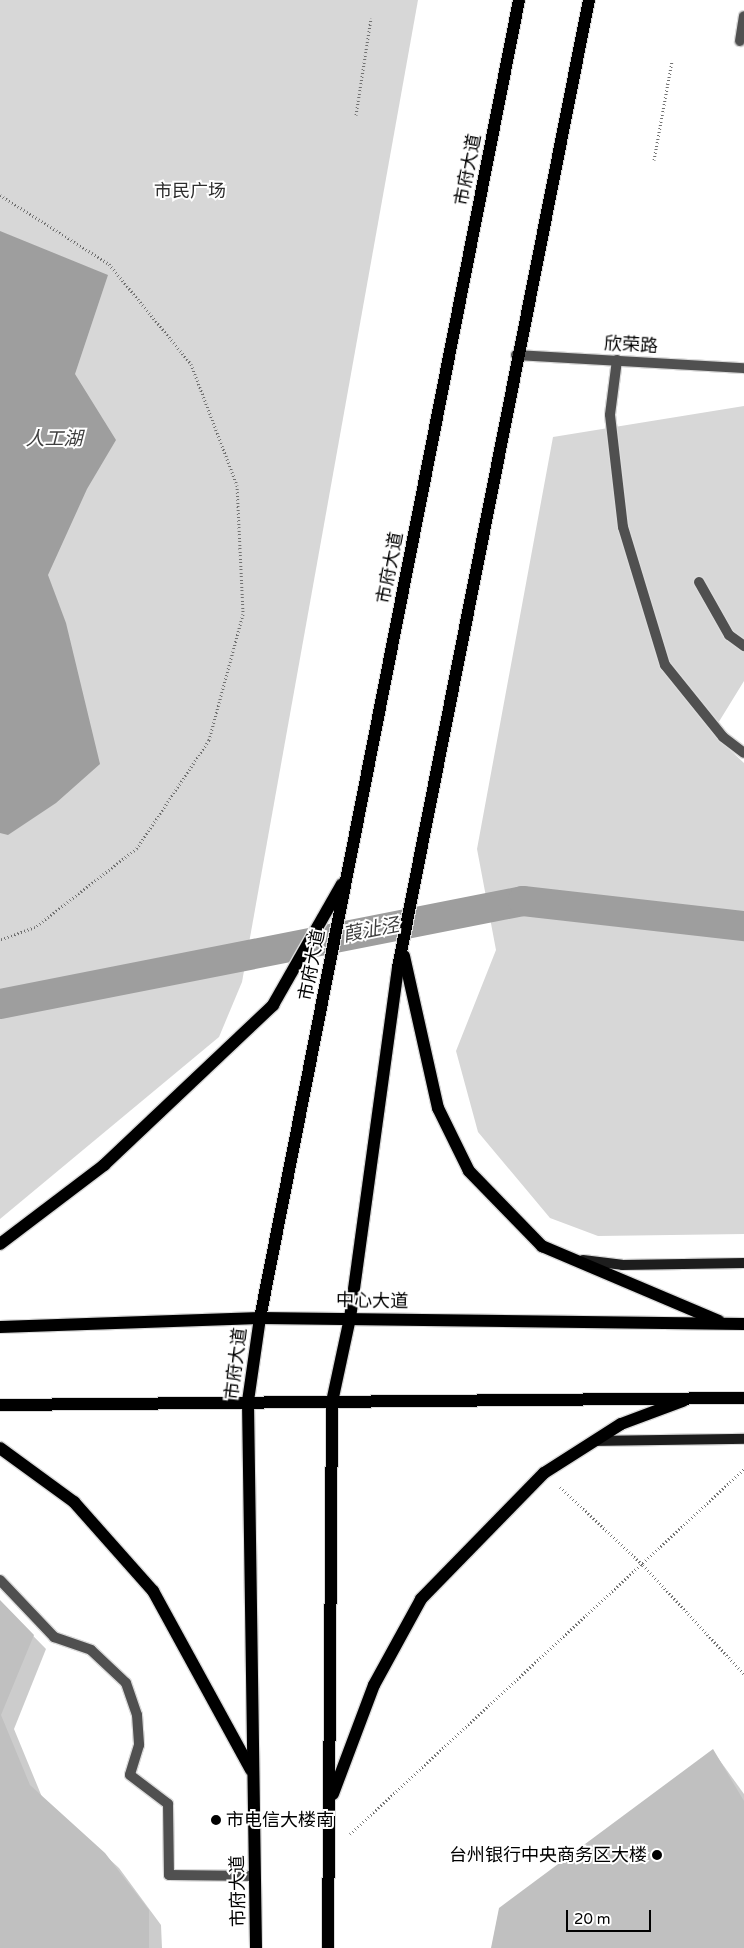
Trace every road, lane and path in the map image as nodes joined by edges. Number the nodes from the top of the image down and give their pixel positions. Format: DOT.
graph roads {
  1 [pos="519,0"];
  2 [pos="589,0"];
  3 [pos="744,16"];
  4 [pos="371,18"];
  5 [pos="740,41"];
  6 [pos="672,61"];
  7 [pos="356,115"];
  8 [pos="654,160"];
  9 [pos="0,195"];
  10 [pos="516,355"];
  11 [pos="617,360"];
  12 [pos="744,368"];
  13 [pos="699,582"];
  14 [pos="744,646"];
  15 [pos="744,753"];
  16 [pos="348,873"];
  17 [pos="0,940"];
  18 [pos="403,946"];
  19 [pos="0,1244"];
  20 [pos="572,1259"];
  21 [pos="744,1263"];
  22 [pos="260,1318"];
  23 [pos="350,1318"];
  24 [pos="726,1324"];
  25 [pos="744,1324"];
  26 [pos="0,1327"];
  27 [pos="691,1398"];
  28 [pos="744,1398"];
  29 [pos="248,1402"];
  30 [pos="332,1402"];
  31 [pos="0,1405"];
  32 [pos="744,1439"];
  33 [pos="595,1441"];
  34 [pos="2,1450"];
  35 [pos="744,1470"];
  36 [pos="544,1473"];
  37 [pos="643,1565"];
  38 [pos="0,1580"];
  39 [pos="744,1674"];
  40 [pos="253,1773"];
  41 [pos="330,1801"];
  42 [pos="328,1854"];
  43 [pos="255,1876"];
  44 [pos="256,1948"];
  45 [pos="328,1948"];
  1 -- 16 [label="main road, 市府大道"];
  2 -- 10 [label="main road"];
  3 -- 5 [label="street"];
  4 -- 7 [label="path"];
  6 -- 8 [label="path"];
  9 -- 17 [label="path"];
  10 -- 11 [label="street, 欣荣路"];
  10 -- 18 [label="main road"];
  11 -- 12 [label="street, 欣荣路"];
  11 -- 15 [label="street"];
  13 -- 14 [label="street"];
  16 -- 19 [label="main road"];
  16 -- 22 [label="main road, 市府大道"];
  18 -- 20 [label="main road"];
  18 -- 23 [label="main road"];
  20 -- 21 [label="main road"];
  20 -- 24 [label="main road"];
  22 -- 23 [label="main road, 中心大道"];
  22 -- 26 [label="main road, 中心大道"];
  22 -- 29 [label="main road, 市府大道"];
  23 -- 24 [label="main road, 中心大道"];
  23 -- 30 [label="main road"];
  24 -- 25 [label="main road, 中心大道"];
  27 -- 28 [label="main road"];
  27 -- 30 [label="main road"];
  27 -- 33 [label="main road"];
  29 -- 30 [label="main road"];
  29 -- 31 [label="main road"];
  29 -- 40 [label="main road, 市府大道"];
  30 -- 41 [label="main road"];
  32 -- 33 [label="main road"];
  33 -- 36 [label="main road"];
  34 -- 40 [label="main road"];
  35 -- 37 [label="path"];
  36 -- 37 [label="path"];
  36 -- 41 [label="main road"];
  37 -- 39 [label="path"];
  37 -- 42 [label="path"];
  38 -- 43 [label="street"];
  40 -- 43 [label="main road, 市府大道"];
  41 -- 42 [label="main road"];
  42 -- 45 [label="main road"];
  43 -- 44 [label="main road, 市府大道"];
}
